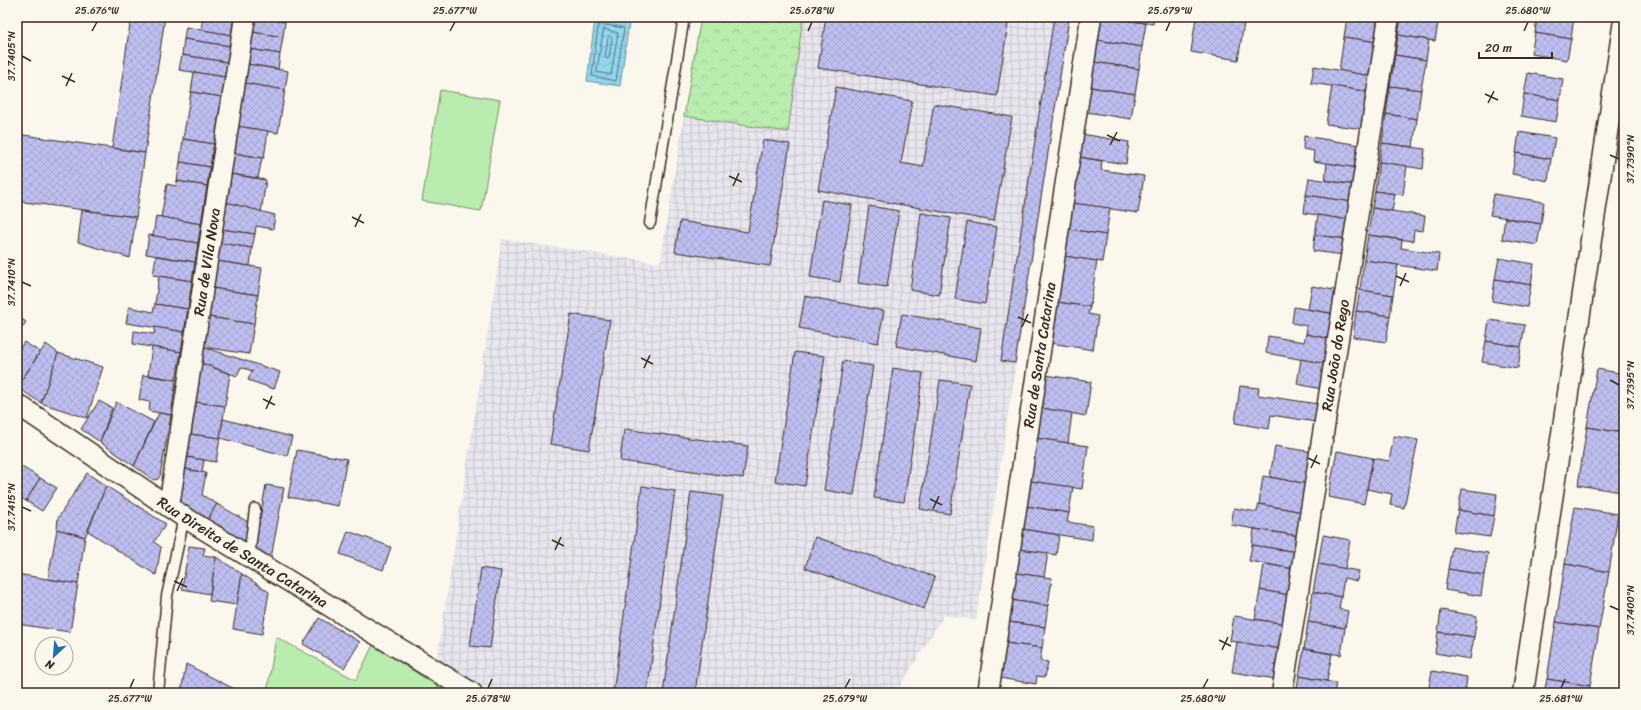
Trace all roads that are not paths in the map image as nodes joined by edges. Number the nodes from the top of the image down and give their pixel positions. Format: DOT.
graph roads {
  1 [pos="245,17"];
  2 [pos="684,17"];
  3 [pos="1091,17"];
  4 [pos="1389,17"];
  5 [pos="1624,20"];
  6 [pos="650,223"];
  7 [pos="17,404"];
  8 [pos="255,509"];
  9 [pos="177,512"];
  10 [pos="249,557"];
  11 [pos="158,693"];
  12 [pos="472,693"];
  13 [pos="988,693"];
  14 [pos="1282,693"];
  15 [pos="1523,693"];
  1 -- 9 [label="street, Rua de Vila Nova"];
  2 -- 6 [label="lane"];
  3 -- 13 [label="street, Rua de Santa Catarina"];
  4 -- 14 [label="street, Rua João do Rego"];
  5 -- 15 [label="street"];
  7 -- 9 [label="street, Rua Direita de Santa Catarina"];
  8 -- 10 [label="lane"];
  9 -- 10 [label="street, Rua Direita de Santa Catarina"];
  9 -- 11 [label="lane"];
  10 -- 12 [label="street, Rua Direita de Santa Catarina"];
}
